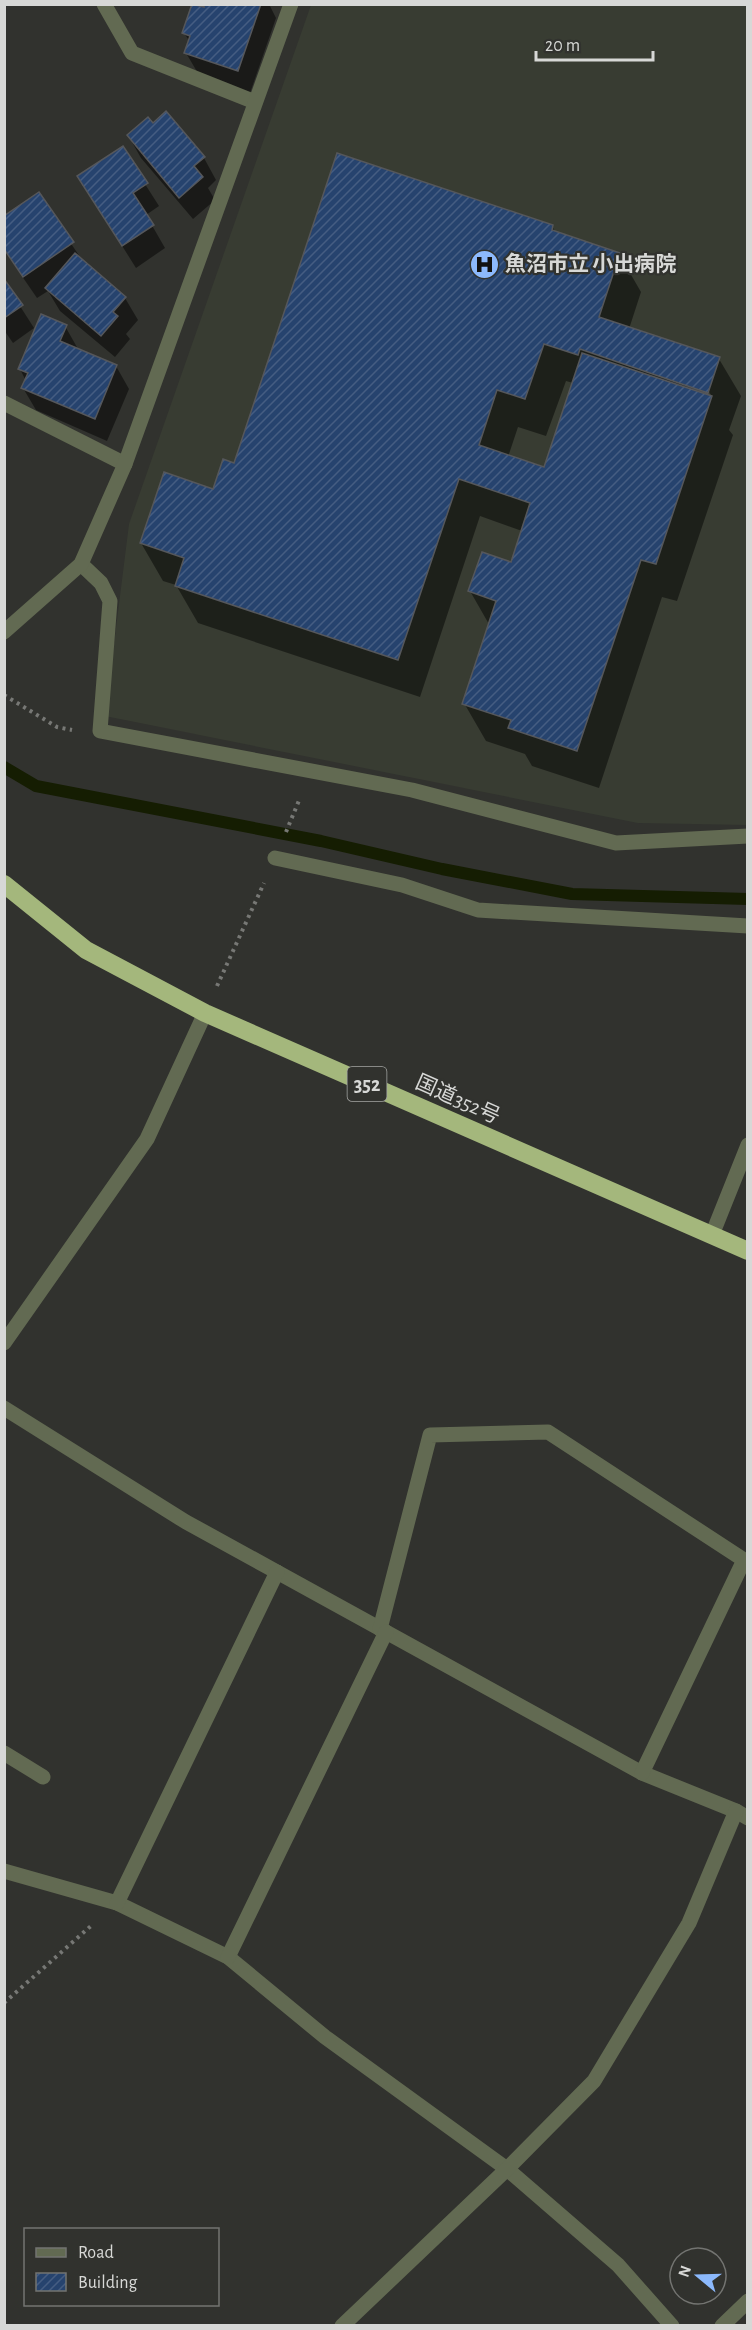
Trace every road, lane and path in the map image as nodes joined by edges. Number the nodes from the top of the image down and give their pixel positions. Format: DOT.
graph roads {
  1 [pos="104,4"];
  2 [pos="291,4"];
  3 [pos="255,102"];
  4 [pos="4,403"];
  5 [pos="125,464"];
  6 [pos="81,564"];
  7 [pos="4,632"];
  8 [pos="4,695"];
  9 [pos="100,731"];
  10 [pos="747,836"];
  11 [pos="275,858"];
  12 [pos="4,884"];
  13 [pos="747,926"];
  14 [pos="205,1013"];
  15 [pos="747,1145"];
  16 [pos="711,1235"];
  17 [pos="747,1251"];
  18 [pos="4,1343"];
  19 [pos="4,1408"];
  20 [pos="746,1557"];
  21 [pos="277,1572"];
  22 [pos="383,1630"];
  23 [pos="4,1753"];
  24 [pos="642,1773"];
  25 [pos="43,1777"];
  26 [pos="742,1815"];
  27 [pos="4,1871"];
  28 [pos="117,1903"];
  29 [pos="228,1957"];
  30 [pos="4,2002"];
  31 [pos="507,2169"];
  32 [pos="747,2301"];
  33 [pos="342,2325"];
  34 [pos="672,2325"];
  35 [pos="722,2325"];
  1 -- 3 [label="street"];
  2 -- 3 [label="street"];
  3 -- 5 [label="street"];
  4 -- 5 [label="street"];
  5 -- 6 [label="street"];
  6 -- 7 [label="street"];
  6 -- 9 [label="street"];
  8 -- 9 [label="path"];
  9 -- 10 [label="street"];
  11 -- 13 [label="street"];
  11 -- 14 [label="path"];
  12 -- 14 [label="highway, 国道352号 / 352"];
  14 -- 16 [label="highway, 国道352号 / 352"];
  14 -- 18 [label="street"];
  15 -- 16 [label="street"];
  16 -- 17 [label="highway, 国道352号 / 352"];
  19 -- 21 [label="street"];
  20 -- 22 [label="street"];
  20 -- 24 [label="street"];
  21 -- 22 [label="street"];
  21 -- 28 [label="street"];
  22 -- 24 [label="street"];
  22 -- 29 [label="street"];
  23 -- 25 [label="street"];
  24 -- 26 [label="street"];
  26 -- 31 [label="street"];
  27 -- 28 [label="street"];
  28 -- 29 [label="street"];
  28 -- 30 [label="path"];
  29 -- 31 [label="street"];
  31 -- 33 [label="street"];
  31 -- 34 [label="street"];
  32 -- 35 [label="street"];
}
